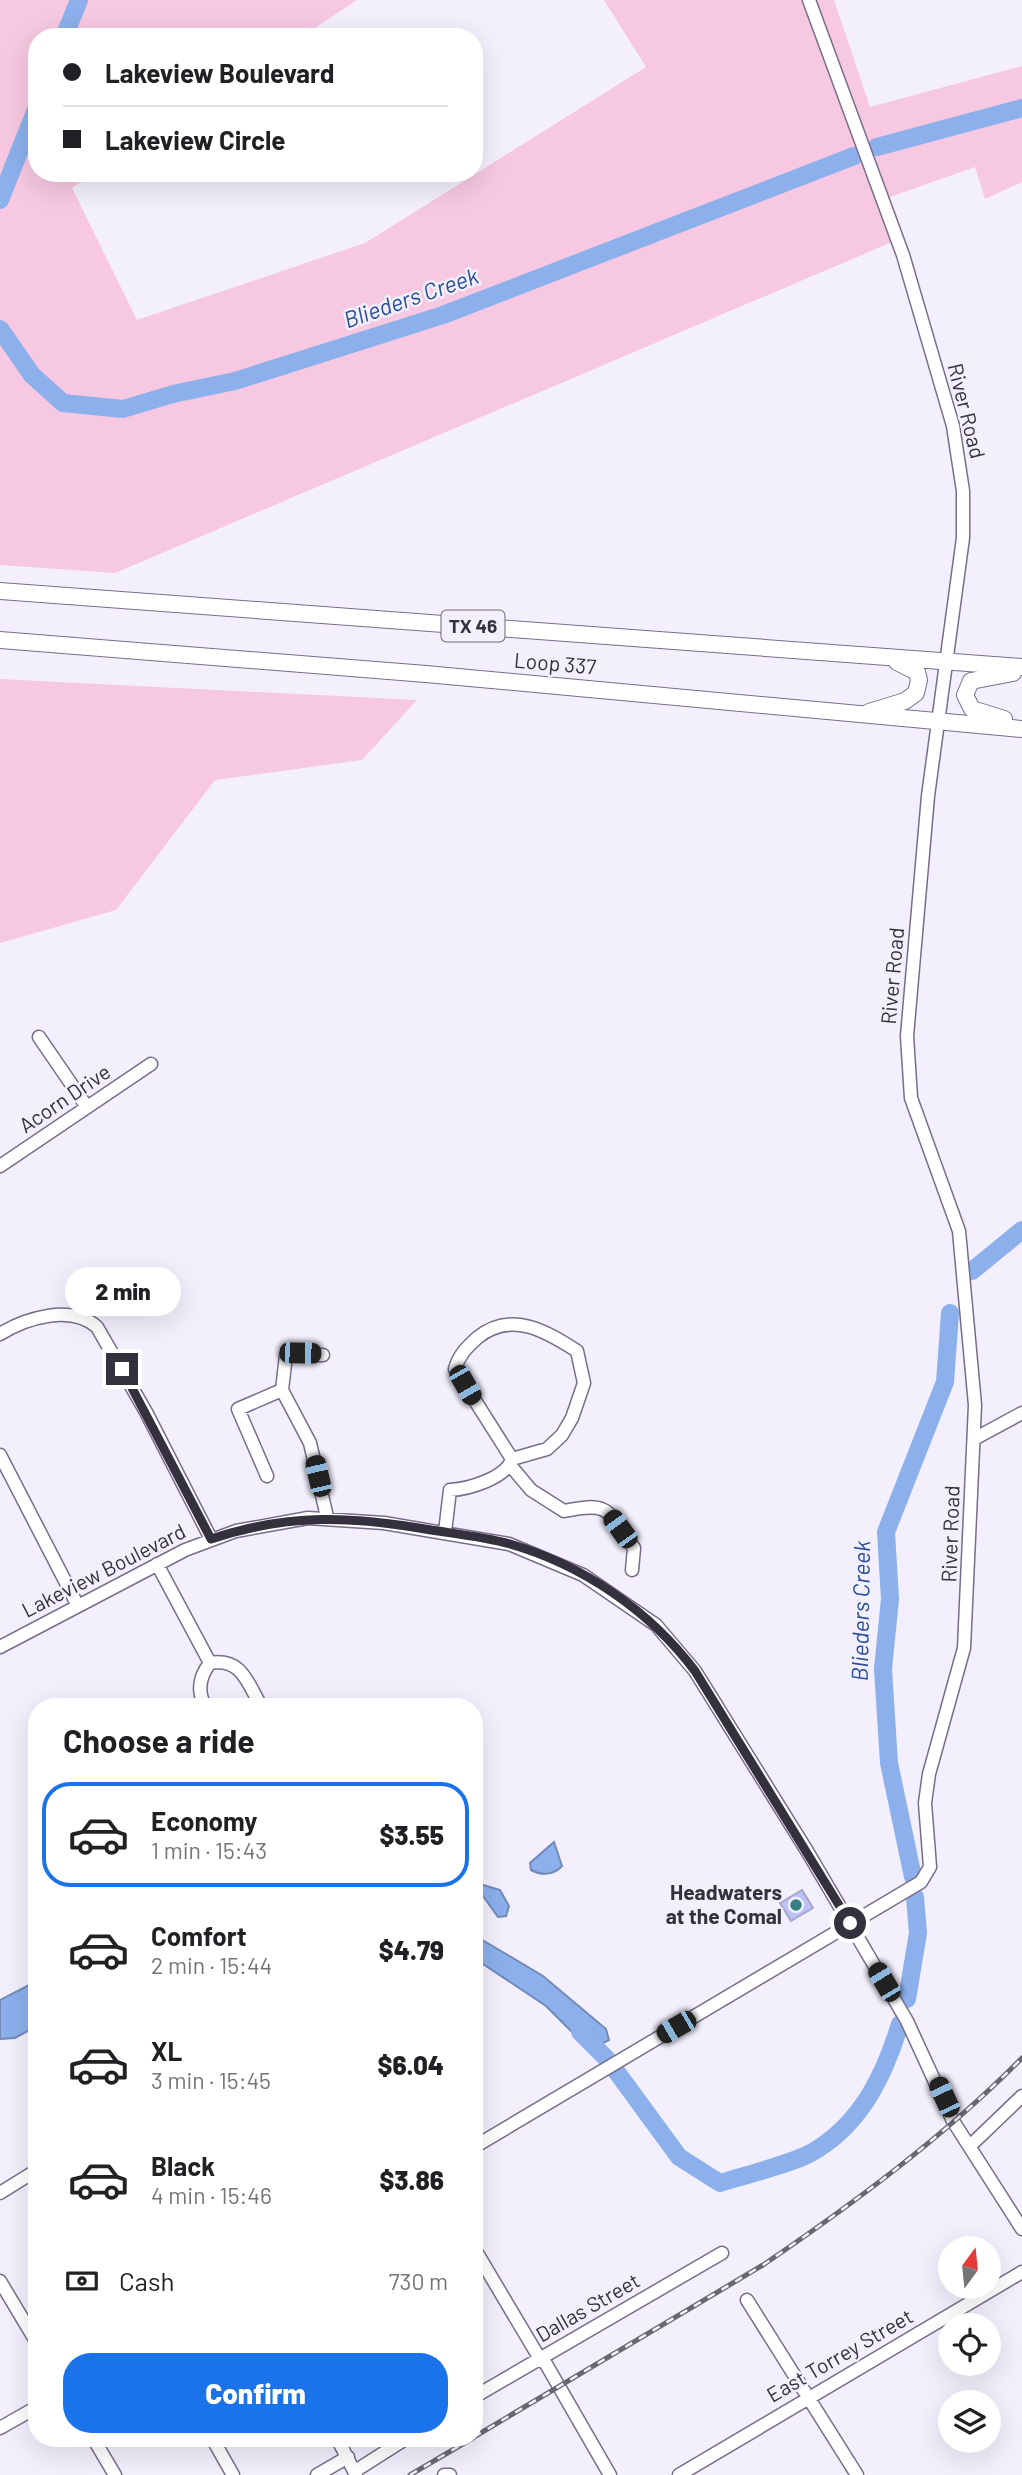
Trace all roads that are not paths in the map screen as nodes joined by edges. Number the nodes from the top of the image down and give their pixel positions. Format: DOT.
graph roads {
  1 [pos="809,0"];
  2 [pos="0,592"];
  3 [pos="0,640"];
  4 [pos="880,655"];
  5 [pos="947,660"];
  6 [pos="1022,669"];
  7 [pos="860,715"];
  8 [pos="939,720"];
  9 [pos="1022,726"];
  10 [pos="39,1037"];
  11 [pos="151,1063"];
  12 [pos="87,1107"];
  13 [pos="0,1166"];
  14 [pos="0,1334"];
  15 [pos="323,1355"];
  16 [pos="282,1390"];
  17 [pos="1022,1413"];
  18 [pos="974,1440"];
  19 [pos="0,1455"];
  20 [pos="511,1462"];
  21 [pos="267,1476"];
  22 [pos="327,1517"];
  23 [pos="445,1532"];
  24 [pos="211,1539"];
  25 [pos="157,1564"];
  26 [pos="632,1570"];
  27 [pos="78,1606"];
  28 [pos="0,1647"];
  29 [pos="210,1663"];
  30 [pos="202,1698"];
  31 [pos="256,1698"];
  32 [pos="850,1923"];
  33 [pos="1022,2096"];
  34 [pos="483,2142"];
  35 [pos="971,2145"];
  36 [pos="28,2176"];
  37 [pos="0,2193"];
  38 [pos="1022,2229"];
  39 [pos="722,2253"];
  40 [pos="483,2263"];
  41 [pos="1022,2272"];
  42 [pos="0,2281"];
  43 [pos="747,2300"];
  44 [pos="28,2328"];
  45 [pos="540,2359"];
  46 [pos="483,2391"];
  47 [pos="809,2396"];
  48 [pos="28,2412"];
  49 [pos="0,2428"];
  50 [pos="98,2447"];
  51 [pos="217,2447"];
  52 [pos="342,2447"];
  53 [pos="395,2447"];
  54 [pos="348,2457"];
  55 [pos="358,2474"];
  56 [pos="115,2475"];
  57 [pos="233,2475"];
  58 [pos="317,2475"];
  59 [pos="610,2475"];
  60 [pos="679,2475"];
  61 [pos="857,2475"];
  1 -- 5 [label="street, River Road"];
  2 -- 4 [label="main road, Loop 337 / TX 46"];
  3 -- 7 [label="main road, Loop 337"];
  4 -- 5 [label="main road, Loop 337 / TX 46"];
  4 -- 7 [label="main road"];
  5 -- 6 [label="main road, Loop 337 / TX 46"];
  5 -- 8 [label="street, River Road"];
  6 -- 9 [label="main road"];
  7 -- 8 [label="main road, Loop 337"];
  8 -- 9 [label="main road, Loop 337"];
  8 -- 18 [label="street, River Road"];
  10 -- 12 [label="street"];
  11 -- 12 [label="street, Acorn Drive"];
  12 -- 13 [label="street, Acorn Drive"];
  14 -- 24 [label="street"];
  15 -- 16 [label="street"];
  16 -- 21 [label="street"];
  16 -- 22 [label="street"];
  17 -- 18 [label="street"];
  18 -- 32 [label="street, River Road"];
  19 -- 27 [label="street"];
  20 -- 20 [label="street"];
  20 -- 23 [label="street"];
  20 -- 26 [label="street"];
  22 -- 23 [label="street, Lakeview Boulevard"];
  22 -- 24 [label="street, Lakeview Boulevard"];
  23 -- 32 [label="street, Lakeview Boulevard"];
  24 -- 25 [label="street, Lakeview Boulevard"];
  25 -- 27 [label="street, Lakeview Boulevard"];
  25 -- 29 [label="street"];
  27 -- 28 [label="street, Lakeview Boulevard"];
  29 -- 30 [label="street"];
  29 -- 31 [label="street"];
  32 -- 34 [label="street, River Road"];
  32 -- 35 [label="street, Lakeview Boulevard"];
  33 -- 35 [label="street"];
  35 -- 38 [label="street, Lakeview Boulevard"];
  36 -- 37 [label="street"];
  39 -- 45 [label="street, Dallas Street"];
  40 -- 45 [label="street"];
  41 -- 47 [label="street, East Torrey Street"];
  42 -- 44 [label="street"];
  43 -- 47 [label="street"];
  45 -- 46 [label="street, Dallas Street"];
  45 -- 59 [label="street"];
  47 -- 60 [label="street, East Torrey Street"];
  47 -- 61 [label="street"];
  48 -- 49 [label="street"];
  50 -- 56 [label="street"];
  51 -- 57 [label="street"];
  52 -- 54 [label="street"];
  53 -- 55 [label="street"];
  54 -- 55 [label="street"];
  54 -- 58 [label="street"];
}
